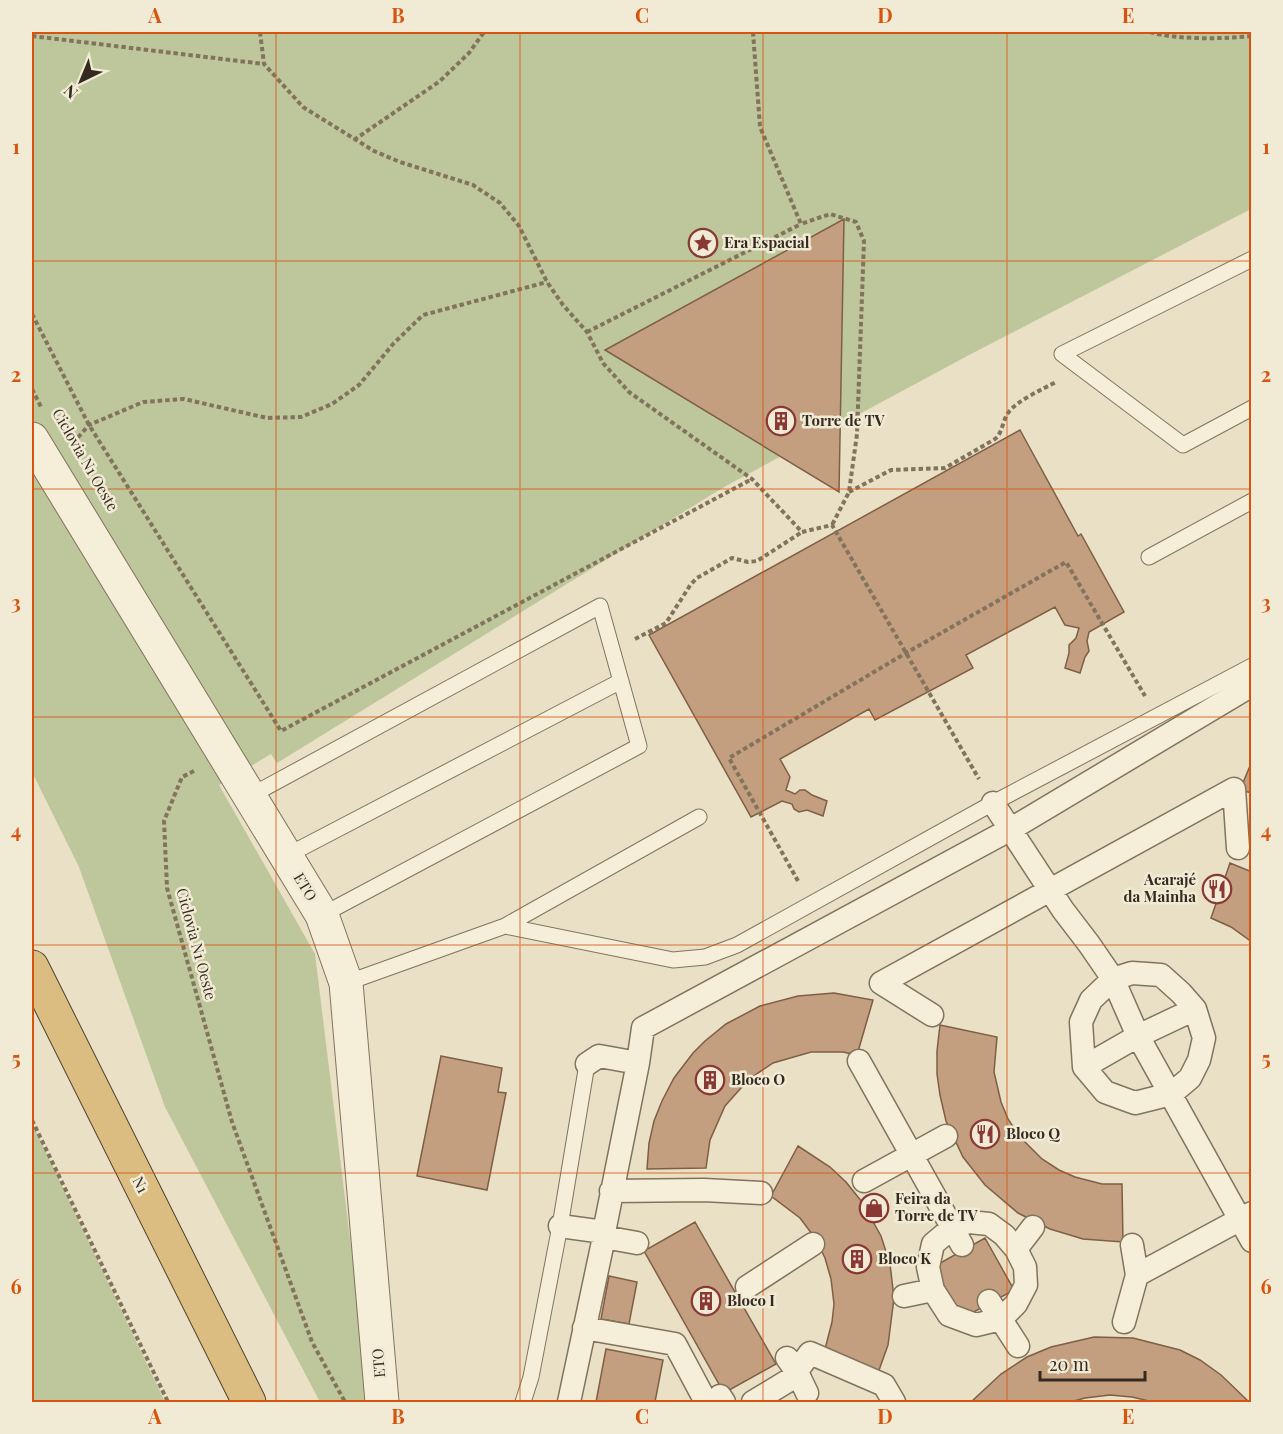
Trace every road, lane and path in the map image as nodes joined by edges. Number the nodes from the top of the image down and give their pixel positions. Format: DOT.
graph roads {
  1 [pos="260,32"];
  2 [pos="484,32"];
  3 [pos="753,32"];
  4 [pos="1150,32"];
  5 [pos="32,36"];
  6 [pos="1251,36"];
  7 [pos="264,64"];
  8 [pos="354,140"];
  9 [pos="801,224"];
  10 [pos="1251,259"];
  11 [pos="547,282"];
  12 [pos="32,314"];
  13 [pos="587,332"];
  14 [pos="1080,368"];
  15 [pos="32,389"];
  16 [pos="1251,408"];
  17 [pos="89,424"];
  18 [pos="41,440"];
  19 [pos="752,479"];
  20 [pos="849,492"];
  21 [pos="1251,501"];
  22 [pos="832,525"];
  23 [pos="802,532"];
  24 [pos="1149,557"];
  25 [pos="612,650"];
  26 [pos="906,653"];
  27 [pos="1251,666"];
  28 [pos="621,681"];
  29 [pos="1251,685"];
  30 [pos="1157,716"];
  31 [pos="223,755"];
  32 [pos="250,796"];
  33 [pos="993,803"];
  34 [pos="699,818"];
  35 [pos="1011,829"];
  36 [pos="1238,848"];
  37 [pos="286,856"];
  38 [pos="1050,889"];
  39 [pos="812,905"];
  40 [pos="322,915"];
  41 [pos="505,926"];
  42 [pos="32,967"];
  43 [pos="1113,979"];
  44 [pos="346,983"];
  45 [pos="1195,1009"];
  46 [pos="932,1015"];
  47 [pos="1138,1036"];
  48 [pos="859,1061"];
  49 [pos="638,1063"];
  50 [pos="587,1064"];
  51 [pos="1084,1067"];
  52 [pos="1171,1094"];
  53 [pos="32,1120"];
  54 [pos="946,1137"];
  55 [pos="912,1155"];
  56 [pos="864,1181"];
  57 [pos="611,1191"];
  58 [pos="761,1193"];
  59 [pos="1245,1216"];
  60 [pos="561,1226"];
  61 [pos="1033,1227"];
  62 [pos="604,1235"];
  63 [pos="957,1236"];
  64 [pos="1251,1241"];
  65 [pos="637,1244"];
  66 [pos="813,1244"];
  67 [pos="1132,1245"];
  68 [pos="1016,1249"];
  69 [pos="1137,1275"];
  70 [pos="747,1287"];
  71 [pos="933,1290"];
  72 [pos="904,1296"];
  73 [pos="995,1310"];
  74 [pos="1124,1322"];
  75 [pos="584,1328"];
  76 [pos="1018,1346"];
  77 [pos="792,1365"];
  78 [pos="886,1392"];
  79 [pos="807,1393"];
  80 [pos="717,1400"];
  81 [pos="168,1402"];
  82 [pos="249,1402"];
  83 [pos="345,1402"];
  84 [pos="382,1402"];
  85 [pos="523,1402"];
  86 [pos="569,1402"];
  87 [pos="753,1402"];
  1 -- 7 [label="path"];
  2 -- 8 [label="path"];
  3 -- 9 [label="path"];
  4 -- 6 [label="path"];
  5 -- 7 [label="path"];
  7 -- 8 [label="path"];
  8 -- 11 [label="path"];
  9 -- 13 [label="path"];
  9 -- 20 [label="path"];
  10 -- 14 [label="lane"];
  11 -- 13 [label="path"];
  11 -- 17 [label="path"];
  12 -- 17 [label="path"];
  13 -- 19 [label="path"];
  14 -- 16 [label="lane"];
  14 -- 20 [label="path"];
  15 -- 18 [label="path, Ciclovia N1 Oeste"];
  17 -- 18 [label="path"];
  17 -- 19 [label="path"];
  18 -- 31 [label="street, ETO"];
  19 -- 23 [label="path"];
  20 -- 22 [label="path"];
  21 -- 24 [label="lane"];
  22 -- 23 [label="path"];
  22 -- 26 [label="path"];
  23 -- 25 [label="path"];
  25 -- 28 [label="lane"];
  25 -- 32 [label="lane"];
  26 -- 30 [label="path"];
  26 -- 33 [label="path"];
  26 -- 39 [label="path"];
  27 -- 30 [label="lane"];
  28 -- 37 [label="lane"];
  28 -- 40 [label="lane"];
  29 -- 35 [label="street"];
  30 -- 33 [label="lane"];
  31 -- 32 [label="street, ETO"];
  31 -- 83 [label="path, Ciclovia N1 Oeste"];
  32 -- 37 [label="street, ETO"];
  33 -- 35 [label="street"];
  33 -- 39 [label="lane"];
  34 -- 41 [label="lane"];
  35 -- 38 [label="street"];
  35 -- 49 [label="street"];
  36 -- 38 [label="street"];
  37 -- 40 [label="street, ETO"];
  38 -- 43 [label="street"];
  38 -- 46 [label="street"];
  39 -- 41 [label="lane"];
  40 -- 44 [label="street, ETO"];
  41 -- 44 [label="lane"];
  42 -- 82 [label="highway, N1"];
  43 -- 45 [label="street"];
  43 -- 47 [label="street"];
  43 -- 51 [label="street"];
  44 -- 84 [label="street, ETO"];
  45 -- 47 [label="street"];
  45 -- 52 [label="street"];
  47 -- 51 [label="street"];
  47 -- 52 [label="street"];
  48 -- 55 [label="street"];
  49 -- 50 [label="street"];
  49 -- 57 [label="street"];
  50 -- 60 [label="lane"];
  51 -- 52 [label="street"];
  52 -- 59 [label="street"];
  53 -- 81 [label="path"];
  54 -- 55 [label="street"];
  55 -- 56 [label="street"];
  55 -- 63 [label="street"];
  57 -- 58 [label="street"];
  57 -- 62 [label="street"];
  59 -- 64 [label="street"];
  59 -- 69 [label="street"];
  60 -- 62 [label="street"];
  60 -- 85 [label="lane"];
  61 -- 68 [label="street"];
  62 -- 65 [label="street"];
  62 -- 75 [label="street"];
  63 -- 68 [label="street"];
  63 -- 71 [label="street"];
  66 -- 70 [label="street"];
  67 -- 69 [label="street"];
  68 -- 73 [label="street"];
  69 -- 74 [label="street"];
  71 -- 72 [label="street"];
  71 -- 73 [label="street"];
  73 -- 76 [label="street"];
  75 -- 80 [label="street"];
  75 -- 86 [label="street"];
  77 -- 78 [label="street"];
  77 -- 79 [label="street"];
  77 -- 87 [label="street"];
}
